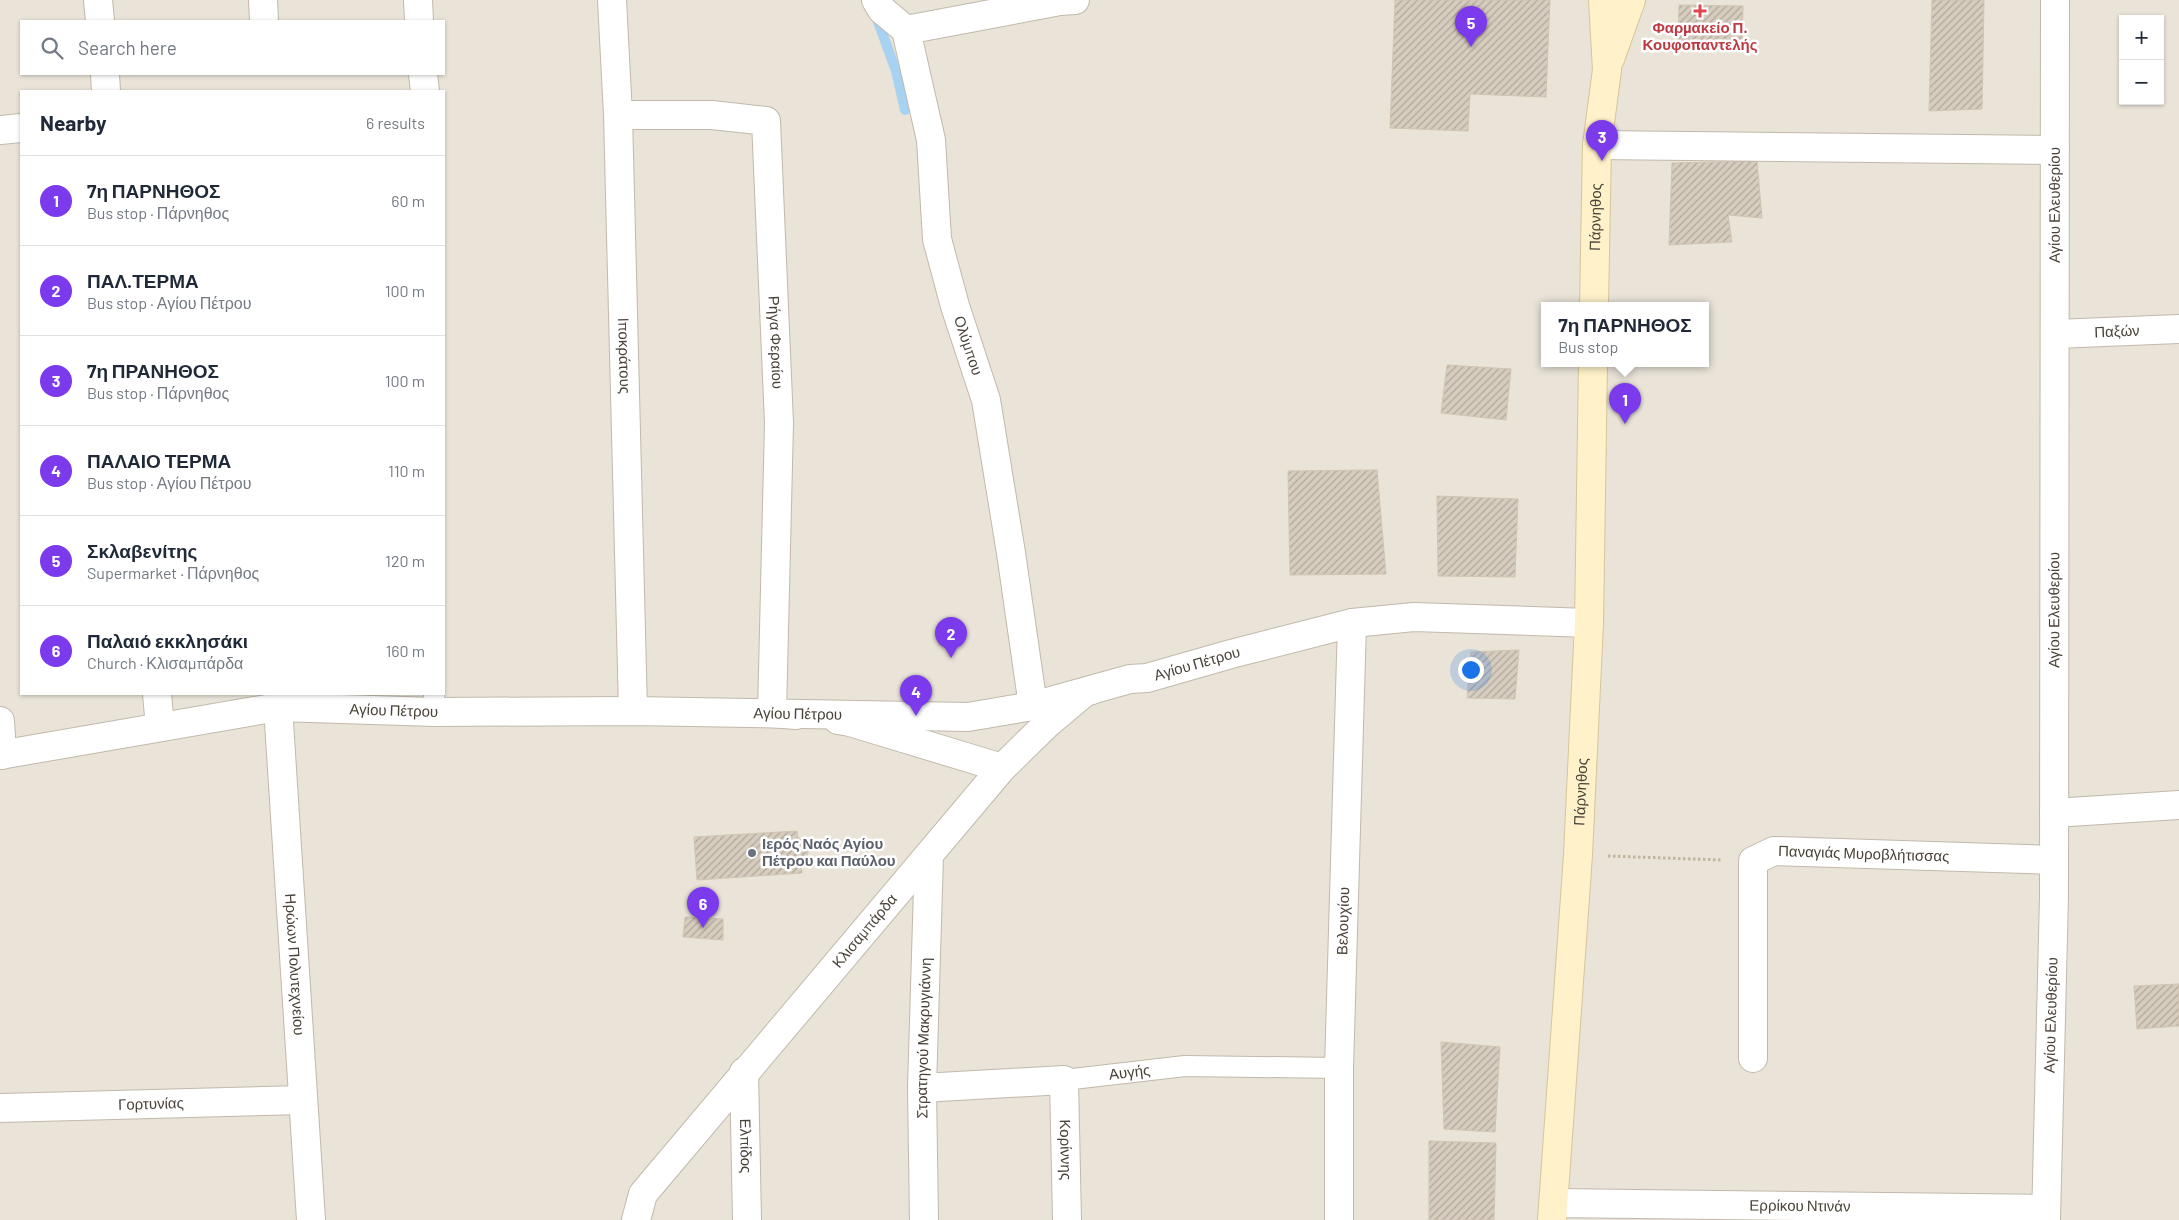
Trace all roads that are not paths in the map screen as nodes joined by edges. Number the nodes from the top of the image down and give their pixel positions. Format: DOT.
graph roads {
  1 [pos="98,0"];
  2 [pos="263,0"];
  3 [pos="418,0"];
  4 [pos="612,0"];
  5 [pos="876,0"];
  6 [pos="1075,0"];
  7 [pos="1603,0"];
  8 [pos="1631,0"];
  9 [pos="2056,0"];
  10 [pos="100,20"];
  11 [pos="264,20"];
  12 [pos="419,20"];
  13 [pos="906,30"];
  14 [pos="1607,70"];
  15 [pos="105,75"];
  16 [pos="424,75"];
  17 [pos="106,90"];
  18 [pos="425,90"];
  19 [pos="618,115"];
  20 [pos="20,128"];
  21 [pos="0,130"];
  22 [pos="1597,145"];
  23 [pos="2055,150"];
  24 [pos="1594,302"];
  25 [pos="2179,329"];
  26 [pos="2055,334"];
  27 [pos="1593,367"];
  28 [pos="1352,623"];
  29 [pos="1589,624"];
  30 [pos="1130,679"];
  31 [pos="157,695"];
  32 [pos="434,703"];
  33 [pos="1033,706"];
  34 [pos="278,707"];
  35 [pos="633,711"];
  36 [pos="772,713"];
  37 [pos="0,721"];
  38 [pos="160,727"];
  39 [pos="1,755"];
  40 [pos="1002,768"];
  41 [pos="2179,805"];
  42 [pos="2054,813"];
  43 [pos="929,855"];
  44 [pos="2054,860"];
  45 [pos="1753,1058"];
  46 [pos="1339,1068"];
  47 [pos="744,1072"];
  48 [pos="1064,1080"];
  49 [pos="922,1088"];
  50 [pos="303,1100"];
  51 [pos="0,1108"];
  52 [pos="1553,1212"];
  53 [pos="2046,1214"];
  54 [pos="311,1220"];
  55 [pos="636,1220"];
  56 [pos="747,1220"];
  57 [pos="924,1220"];
  58 [pos="1066,1220"];
  59 [pos="1339,1220"];
  1 -- 10 [label="street"];
  2 -- 11 [label="street"];
  3 -- 12 [label="street"];
  4 -- 19 [label="street, Ιποκράτους"];
  5 -- 13 [label="street"];
  6 -- 13 [label="street"];
  7 -- 14 [label="main road, Πάρνηθος"];
  8 -- 14 [label="main road, Πάρνηθος"];
  9 -- 23 [label="street, Αγίου Ελευθερίου"];
  13 -- 33 [label="street, Ολύμπου"];
  14 -- 22 [label="main road, Πάρνηθος"];
  15 -- 17 [label="street"];
  16 -- 18 [label="street"];
  19 -- 35 [label="street, Ιποκράτους"];
  19 -- 36 [label="street, Ρήγα Φεραίου"];
  20 -- 21 [label="street"];
  22 -- 23 [label="street"];
  22 -- 24 [label="main road, Πάρνηθος"];
  23 -- 26 [label="street, Αγίου Ελευθερίου"];
  25 -- 26 [label="street, Παξών"];
  26 -- 42 [label="street, Αγίου Ελευθερίου"];
  27 -- 29 [label="main road, Πάρνηθος"];
  28 -- 29 [label="street, Αγίου Πέτρου"];
  28 -- 30 [label="street, Αγίου Πέτρου"];
  28 -- 46 [label="street, Βελουχίου"];
  29 -- 52 [label="main road, Πάρνηθος"];
  30 -- 33 [label="street, Αγίου Πέτρου"];
  30 -- 40 [label="street, Κλισαμπάρδα"];
  31 -- 38 [label="street"];
  32 -- 34 [label="street, Αγίου Πέτρου"];
  32 -- 35 [label="street, Αγίου Πέτρου"];
  33 -- 36 [label="street, Αγίου Πέτρου"];
  34 -- 38 [label="street, Αγίου Πέτρου"];
  34 -- 50 [label="street, Ηρώων Πολυτεχνείου"];
  35 -- 36 [label="street, Αγίου Πέτρου"];
  36 -- 40 [label="street"];
  37 -- 39 [label="street"];
  38 -- 39 [label="street, Αγίου Πέτρου"];
  40 -- 43 [label="street, Κλισαμπάρδα"];
  41 -- 42 [label="street"];
  42 -- 44 [label="street, Αγίου Ελευθερίου"];
  43 -- 47 [label="street, Κλισαμπάρδα"];
  43 -- 49 [label="street, Στρατηγού Μακρυγιάννη"];
  44 -- 45 [label="street, Παναγιάς Μυροβλήτισσας"];
  44 -- 53 [label="street, Αγίου Ελευθερίου"];
  46 -- 48 [label="lane, Αυγής"];
  46 -- 59 [label="street, Βελουχίου"];
  47 -- 55 [label="street, Κλισαμπάρδα"];
  47 -- 56 [label="street, Ελπίδος"];
  48 -- 49 [label="street, Αυγής"];
  48 -- 58 [label="street, Κορίννης"];
  49 -- 57 [label="street, Στρατηγού Μακρυγιάννη"];
  50 -- 51 [label="street, Γορτυνίας"];
  50 -- 54 [label="street, Ηρώων Πολυτεχνείου"];
  52 -- 53 [label="street, Ερρίκου Ντινάν"];
}
